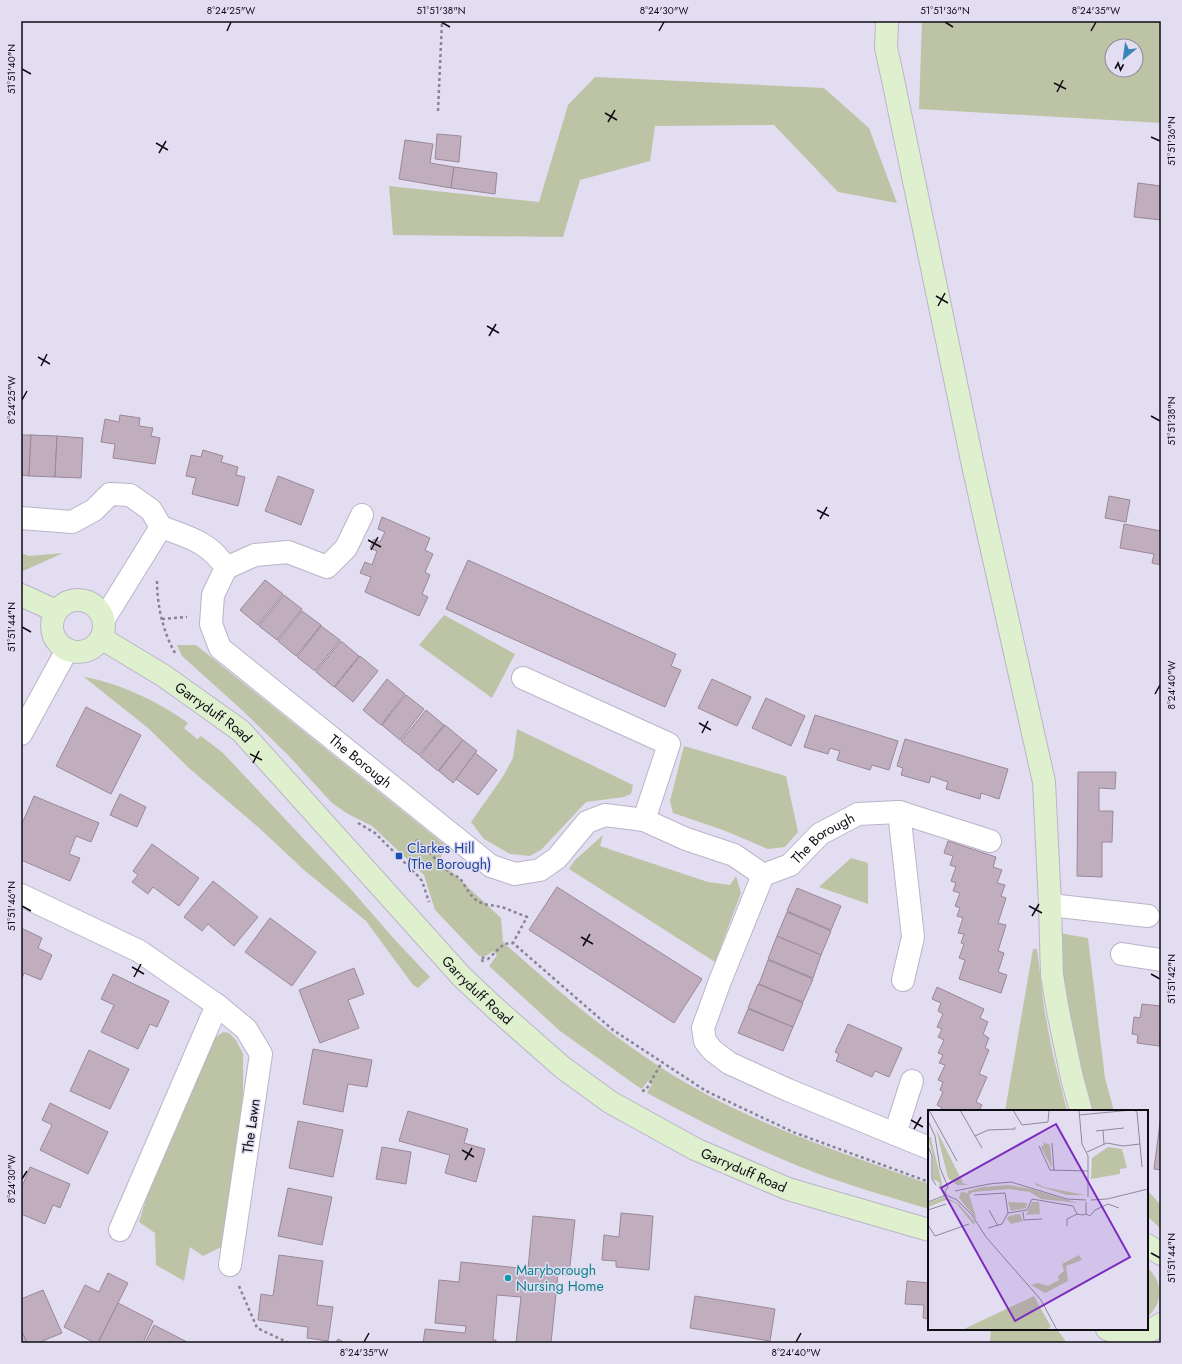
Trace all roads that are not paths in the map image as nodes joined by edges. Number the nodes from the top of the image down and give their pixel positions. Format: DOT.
graph roads {
  1 [pos="887,21"];
  2 [pos="362,515"];
  3 [pos="21,518"];
  4 [pos="161,527"];
  5 [pos="226,568"];
  6 [pos="21,595"];
  7 [pos="56,611"];
  8 [pos="102,629"];
  9 [pos="66,650"];
  10 [pos="523,678"];
  11 [pos="21,734"];
  12 [pos="899,812"];
  13 [pos="644,820"];
  14 [pos="990,841"];
  15 [pos="763,875"];
  16 [pos="21,895"];
  17 [pos="1050,906"];
  18 [pos="1148,916"];
  19 [pos="1122,954"];
  20 [pos="1161,960"];
  21 [pos="903,980"];
  22 [pos="217,1005"];
  23 [pos="912,1081"];
  24 [pos="1081,1110"];
  25 [pos="895,1134"];
  26 [pos="928,1148"];
  27 [pos="120,1230"];
  28 [pos="928,1230"];
  29 [pos="1148,1246"];
  30 [pos="1161,1254"];
  31 [pos="230,1265"];
  32 [pos="1161,1324"];
  33 [pos="1117,1336"];
  1 -- 17 [label="street"];
  2 -- 5 [label="street"];
  3 -- 4 [label="street"];
  4 -- 5 [label="street"];
  4 -- 8 [label="street"];
  5 -- 13 [label="street, The Borough"];
  6 -- 7 [label="street"];
  7 -- 8 [label="street, Garryduff Road"];
  7 -- 9 [label="street"];
  8 -- 9 [label="street"];
  8 -- 28 [label="street, Garryduff Road"];
  9 -- 11 [label="street"];
  10 -- 13 [label="street"];
  12 -- 14 [label="street, The Borough"];
  12 -- 15 [label="street, The Borough"];
  12 -- 21 [label="street"];
  13 -- 15 [label="street, The Borough"];
  15 -- 25 [label="street"];
  16 -- 22 [label="street, The Lawn"];
  17 -- 18 [label="street"];
  17 -- 24 [label="street"];
  19 -- 20 [label="street"];
  22 -- 27 [label="street"];
  22 -- 31 [label="street, The Lawn"];
  23 -- 25 [label="street"];
  25 -- 26 [label="street"];
  29 -- 30 [label="street"];
  32 -- 33 [label="street"];
}
